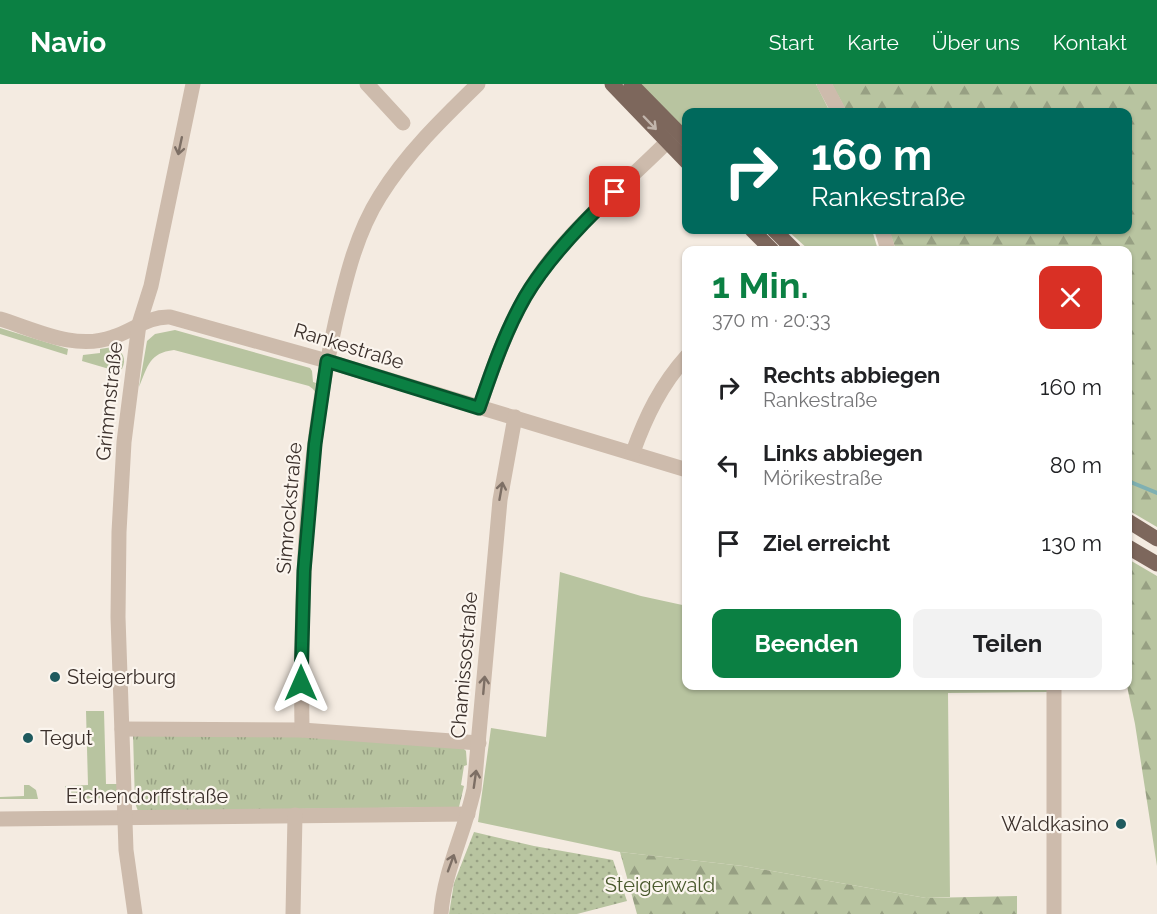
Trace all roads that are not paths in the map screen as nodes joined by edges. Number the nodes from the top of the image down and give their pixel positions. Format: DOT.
graph roads {
  1 [pos="367,84"];
  2 [pos="478,84"];
  3 [pos="612,84"];
  4 [pos="631,84"];
  5 [pos="825,84"];
  6 [pos="189,86"];
  7 [pos="837,108"];
  8 [pos="403,123"];
  9 [pos="682,136"];
  10 [pos="668,142"];
  11 [pos="682,157"];
  12 [pos="756,234"];
  13 [pos="778,234"];
  14 [pos="768,246"];
  15 [pos="790,246"];
  16 [pos="0,318"];
  17 [pos="139,324"];
  18 [pos="327,361"];
  19 [pos="682,363"];
  20 [pos="479,408"];
  21 [pos="515,417"];
  22 [pos="633,452"];
  23 [pos="682,468"];
  24 [pos="1132,524"];
  25 [pos="1157,540"];
  26 [pos="1132,549"];
  27 [pos="1157,564"];
  28 [pos="1054,690"];
  29 [pos="122,729"];
  30 [pos="302,730"];
  31 [pos="479,743"];
  32 [pos="468,814"];
  33 [pos="294,815"];
  34 [pos="125,817"];
  35 [pos="0,819"];
  36 [pos="135,914"];
  37 [pos="294,914"];
  38 [pos="441,914"];
  39 [pos="1054,914"];
  1 -- 8 [label="street"];
  2 -- 18 [label="street, Simrockstraße"];
  3 -- 10 [label="main road, one-way"];
  4 -- 9 [label="main road"];
  5 -- 7 [label="street"];
  6 -- 17 [label="street, Grimmstraße, one-way"];
  10 -- 11 [label="main road"];
  10 -- 20 [label="street"];
  12 -- 14 [label="main road"];
  13 -- 15 [label="main road"];
  16 -- 17 [label="street, Rankestraße"];
  17 -- 18 [label="street, Rankestraße"];
  17 -- 29 [label="street, Grimmstraße"];
  18 -- 20 [label="street, Rankestraße"];
  18 -- 30 [label="street, Simrockstraße"];
  19 -- 22 [label="street"];
  20 -- 21 [label="street, Rankestraße"];
  21 -- 22 [label="street, Rankestraße"];
  31 -- 21 [label="street, Chamissostraße, one-way"];
  22 -- 23 [label="street, Rankestraße"];
  24 -- 25 [label="main road"];
  26 -- 27 [label="main road"];
  28 -- 39 [label="street"];
  29 -- 30 [label="street"];
  29 -- 34 [label="street, Grimmstraße"];
  30 -- 31 [label="street"];
  32 -- 31 [label="street, Chamissostraße, one-way"];
  32 -- 33 [label="street, Eichendorffstraße"];
  38 -- 32 [label="street, Chamissostraße, one-way"];
  33 -- 34 [label="street, Eichendorffstraße"];
  33 -- 37 [label="street"];
  34 -- 35 [label="street, Eichendorffstraße"];
  34 -- 36 [label="street, Grimmstraße"];
}
